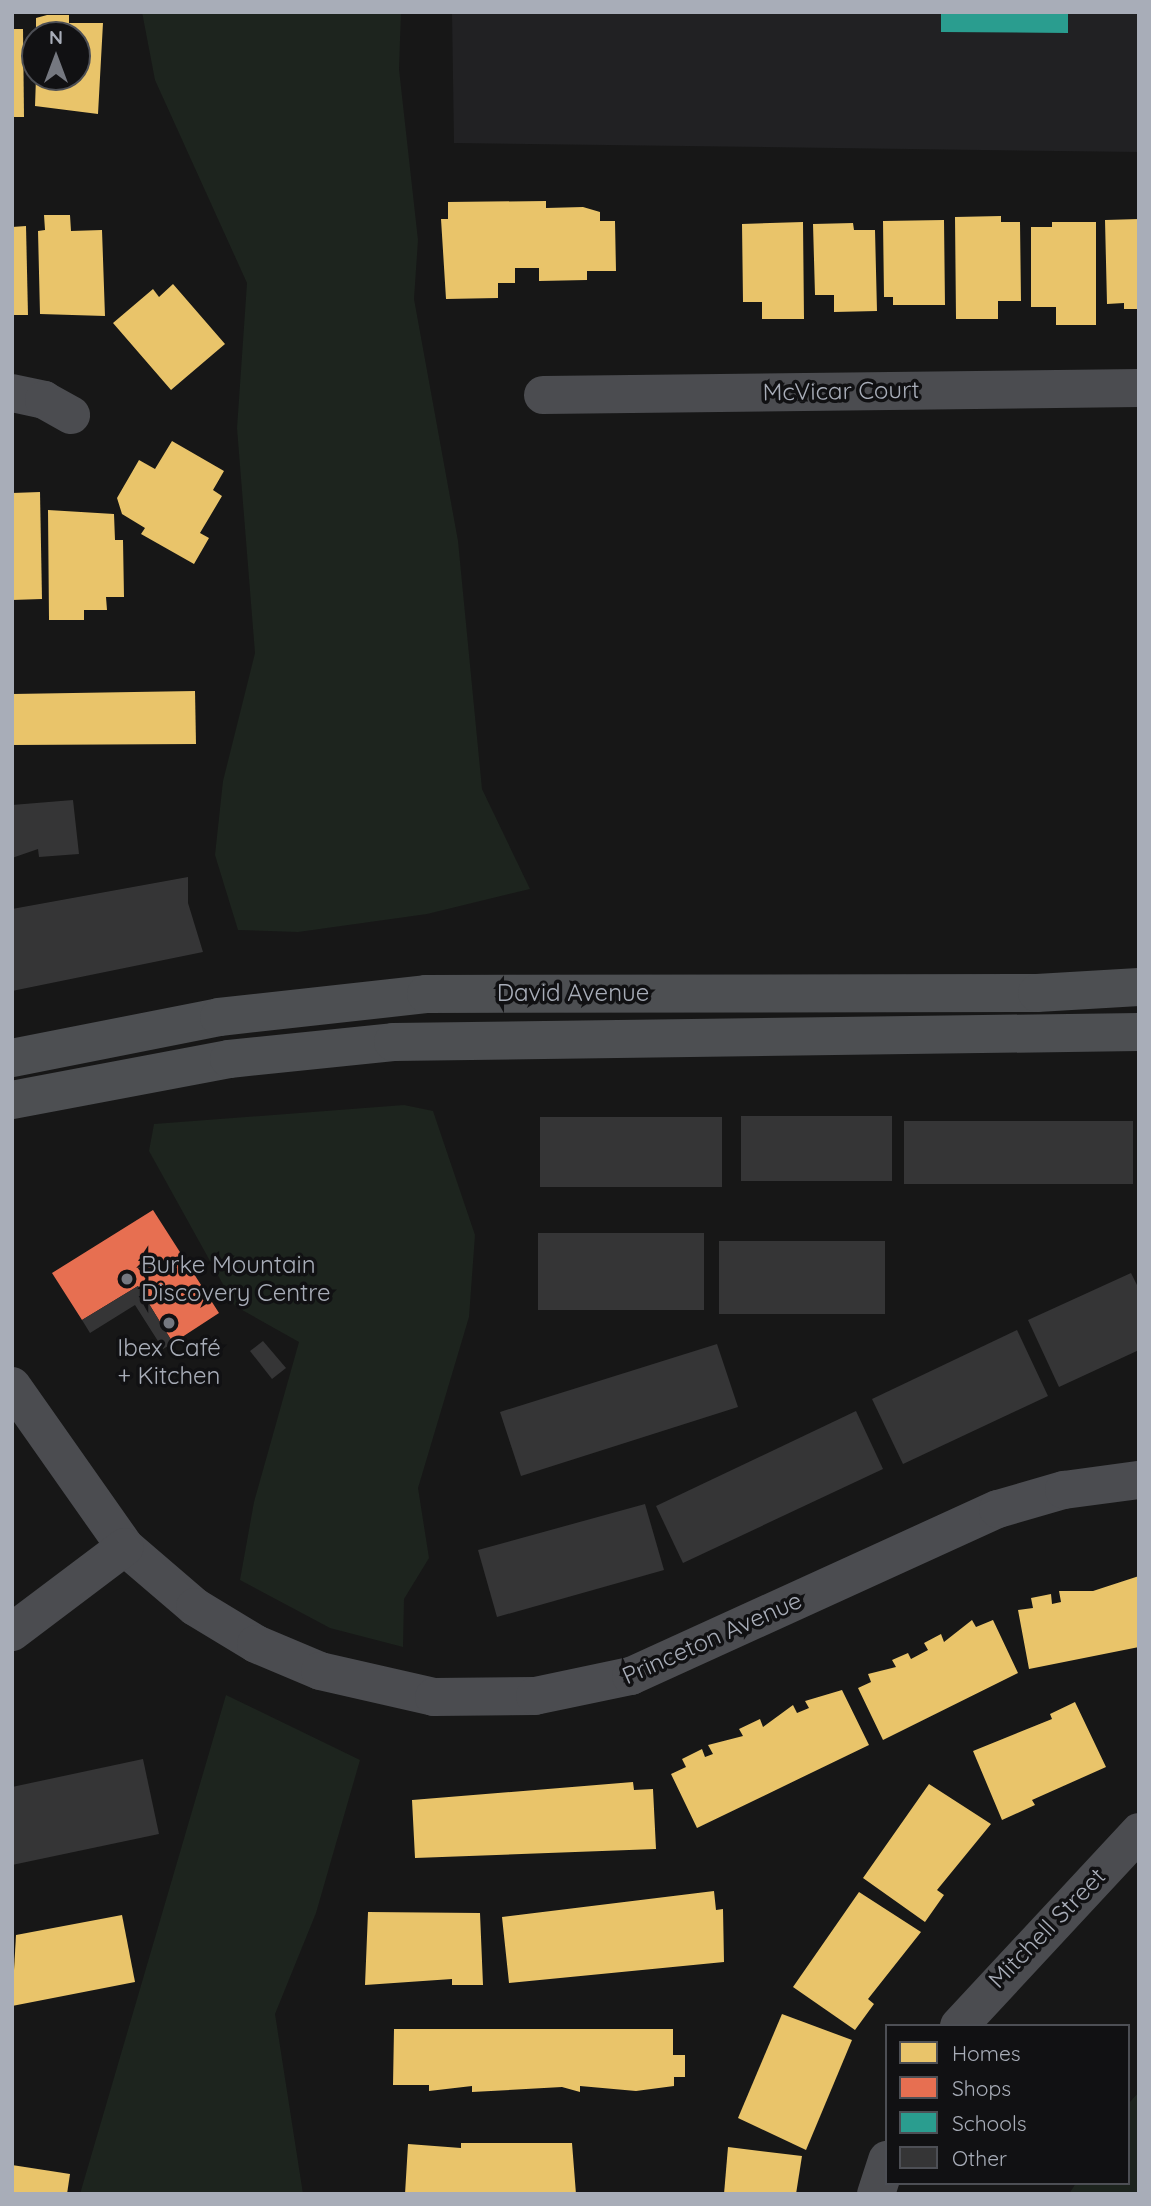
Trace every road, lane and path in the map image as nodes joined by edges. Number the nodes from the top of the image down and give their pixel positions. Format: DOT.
graph roads {
  1 [pos="1139,388"];
  2 [pos="12,393"];
  3 [pos="543,395"];
  4 [pos="71,415"];
  5 [pos="1139,987"];
  6 [pos="1139,1032"];
  7 [pos="12,1058"];
  8 [pos="12,1100"];
  9 [pos="12,1386"];
  10 [pos="1139,1480"];
  11 [pos="125,1547"];
  12 [pos="12,1632"];
  13 [pos="1139,1832"];
  14 [pos="961,2024"];
  15 [pos="885,2167"];
  16 [pos="876,2194"];
  1 -- 3 [label="street, McVicar Court"];
  2 -- 4 [label="street"];
  5 -- 7 [label="main road, David Avenue"];
  6 -- 8 [label="main road, David Avenue"];
  9 -- 11 [label="street, Princeton Avenue"];
  10 -- 11 [label="street, Princeton Avenue"];
  11 -- 12 [label="street"];
  13 -- 14 [label="street, Mitchell Street"];
  15 -- 16 [label="street"];
}
